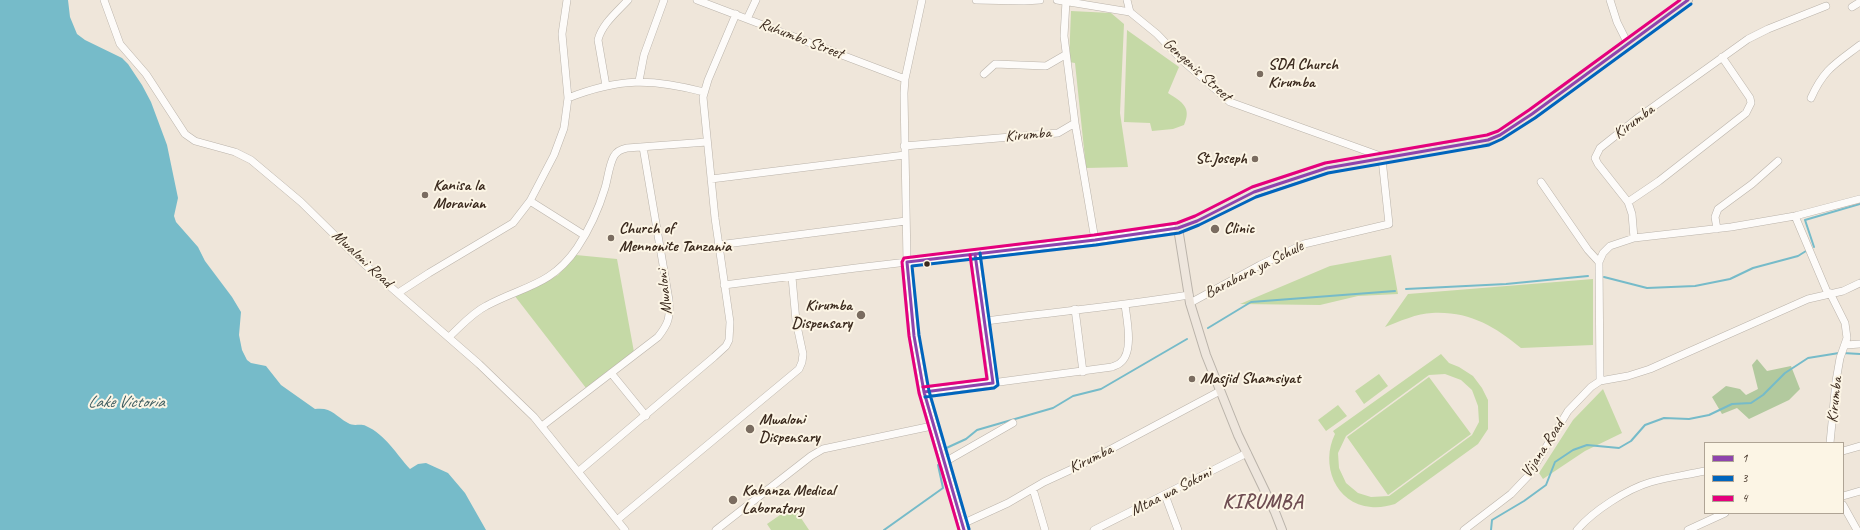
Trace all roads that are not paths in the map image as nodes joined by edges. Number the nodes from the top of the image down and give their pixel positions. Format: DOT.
graph roads {
  1 [pos="104,0"];
  2 [pos="568,0"];
  3 [pos="628,0"];
  4 [pos="664,0"];
  5 [pos="697,0"];
  6 [pos="756,0"];
  7 [pos="922,0"];
  8 [pos="976,0"];
  9 [pos="1040,0"];
  10 [pos="1057,0"];
  11 [pos="1127,0"];
  12 [pos="1610,0"];
  13 [pos="1688,0"];
  14 [pos="1066,2"];
  15 [pos="1860,2"];
  16 [pos="1826,6"];
  17 [pos="1852,7"];
  18 [pos="1130,12"];
  19 [pos="736,14"];
  20 [pos="747,18"];
  21 [pos="1628,44"];
  22 [pos="1860,45"];
  23 [pos="1065,55"];
  24 [pos="1722,57"];
  25 [pos="984,74"];
  26 [pos="905,80"];
  27 [pos="639,81"];
  28 [pos="606,86"];
  29 [pos="704,92"];
  30 [pos="568,98"];
  31 [pos="1811,98"];
  32 [pos="1076,123"];
  33 [pos="707,142"];
  34 [pos="904,146"];
  35 [pos="643,147"];
  36 [pos="905,155"];
  37 [pos="1384,159"];
  38 [pos="1778,161"];
  39 [pos="711,179"];
  40 [pos="1541,182"];
  41 [pos="1860,200"];
  42 [pos="530,201"];
  43 [pos="1628,202"];
  44 [pos="1795,216"];
  45 [pos="906,221"];
  46 [pos="1178,228"];
  47 [pos="1717,228"];
  48 [pos="584,235"];
  49 [pos="1634,238"];
  50 [pos="1095,240"];
  51 [pos="718,245"];
  52 [pos="975,254"];
  53 [pos="907,262"];
  54 [pos="1599,262"];
  55 [pos="792,277"];
  56 [pos="1860,283"];
  57 [pos="724,286"];
  58 [pos="398,293"];
  59 [pos="1829,293"];
  60 [pos="1190,299"];
  61 [pos="1125,305"];
  62 [pos="1074,309"];
  63 [pos="984,321"];
  64 [pos="450,337"];
  65 [pos="1860,344"];
  66 [pos="1845,347"];
  67 [pos="1083,372"];
  68 [pos="611,373"];
  69 [pos="1600,381"];
  70 [pos="993,383"];
  71 [pos="1220,391"];
  72 [pos="924,392"];
  73 [pos="646,416"];
  74 [pos="1013,423"];
  75 [pos="542,426"];
  76 [pos="932,426"];
  77 [pos="1830,442"];
  78 [pos="1860,446"];
  79 [pos="1844,451"];
  80 [pos="1247,453"];
  81 [pos="943,463"];
  82 [pos="579,471"];
  83 [pos="1704,471"];
  84 [pos="1033,489"];
  85 [pos="1860,491"];
  86 [pos="1165,495"];
  87 [pos="1844,496"];
  88 [pos="1844,507"];
  89 [pos="1723,514"];
  90 [pos="618,520"];
  91 [pos="963,527"];
  92 [pos="1108,527"];
  93 [pos="625,530"];
  94 [pos="716,530"];
  95 [pos="1045,530"];
  96 [pos="1094,530"];
  97 [pos="1178,530"];
  98 [pos="1282,530"];
  99 [pos="1464,530"];
  100 [pos="1577,530"];
  101 [pos="1688,530"];
  102 [pos="1857,530"];
  1 -- 58 [label="street, Mwaloni Road"];
  2 -- 30 [label="street"];
  3 -- 28 [label="street"];
  4 -- 27 [label="street"];
  5 -- 19 [label="street, Ruhumbo Street"];
  6 -- 20 [label="street"];
  7 -- 26 [label="street"];
  8 -- 9 [label="street"];
  10 -- 14 [label="street"];
  11 -- 18 [label="street"];
  12 -- 21 [label="street"];
  13 -- 21 [label="main road"];
  14 -- 18 [label="street"];
  14 -- 23 [label="street"];
  15 -- 17 [label="street"];
  16 -- 24 [label="street, Kirumba"];
  18 -- 37 [label="street, Gengenis Street"];
  19 -- 20 [label="street, Ruhumbo Street"];
  19 -- 29 [label="street"];
  20 -- 26 [label="street, Ruhumbo Street"];
  21 -- 37 [label="main road"];
  22 -- 31 [label="street"];
  23 -- 25 [label="street"];
  23 -- 32 [label="street"];
  24 -- 43 [label="street"];
  24 -- 43 [label="street, Kirumba"];
  26 -- 34 [label="street"];
  27 -- 28 [label="street"];
  27 -- 29 [label="street"];
  28 -- 30 [label="street"];
  29 -- 33 [label="street"];
  30 -- 42 [label="street"];
  32 -- 34 [label="street, Kirumba"];
  32 -- 50 [label="street"];
  33 -- 35 [label="street"];
  33 -- 39 [label="street"];
  34 -- 36 [label="street"];
  35 -- 48 [label="street"];
  35 -- 68 [label="street, Mwaloni"];
  36 -- 39 [label="street"];
  36 -- 45 [label="street"];
  37 -- 46 [label="main road"];
  37 -- 60 [label="street, Barabara ya Schule"];
  38 -- 47 [label="street"];
  39 -- 51 [label="street"];
  40 -- 54 [label="street"];
  41 -- 44 [label="street"];
  42 -- 48 [label="street"];
  42 -- 58 [label="street"];
  43 -- 49 [label="street, Kirumba"];
  44 -- 47 [label="street"];
  44 -- 59 [label="street"];
  45 -- 51 [label="street"];
  45 -- 53 [label="street"];
  46 -- 50 [label="street"];
  46 -- 60 [label="main road"];
  47 -- 49 [label="street"];
  48 -- 64 [label="street"];
  49 -- 54 [label="street"];
  50 -- 52 [label="street"];
  51 -- 57 [label="street"];
  52 -- 53 [label="street"];
  52 -- 63 [label="street"];
  53 -- 55 [label="street"];
  53 -- 72 [label="street"];
  54 -- 69 [label="street"];
  55 -- 57 [label="street"];
  55 -- 90 [label="street"];
  56 -- 59 [label="street"];
  57 -- 73 [label="street"];
  58 -- 64 [label="street, Mwaloni Road"];
  59 -- 66 [label="street"];
  59 -- 69 [label="street"];
  60 -- 61 [label="street"];
  60 -- 71 [label="main road"];
  61 -- 62 [label="street"];
  61 -- 67 [label="street"];
  62 -- 63 [label="street"];
  62 -- 67 [label="street"];
  63 -- 70 [label="street"];
  64 -- 75 [label="street, Mwaloni Road"];
  65 -- 66 [label="street"];
  66 -- 77 [label="street, Kirumba"];
  67 -- 70 [label="street"];
  68 -- 73 [label="street"];
  68 -- 75 [label="street, Mwaloni"];
  69 -- 99 [label="street, Vijana Road"];
  70 -- 72 [label="street"];
  71 -- 80 [label="main road"];
  71 -- 84 [label="street, Kirumba"];
  72 -- 76 [label="street"];
  73 -- 82 [label="street"];
  74 -- 81 [label="street"];
  75 -- 82 [label="street, Mwaloni Road"];
  76 -- 81 [label="street"];
  76 -- 94 [label="street"];
  78 -- 79 [label="street"];
  80 -- 86 [label="street, Mtaa wa Sokoni"];
  80 -- 98 [label="main road"];
  81 -- 91 [label="street"];
  82 -- 90 [label="street, Mwaloni Road"];
  83 -- 100 [label="street"];
  84 -- 91 [label="street, Kirumba"];
  84 -- 95 [label="street"];
  85 -- 87 [label="street"];
  86 -- 92 [label="street, Mtaa wa Sokoni"];
  86 -- 97 [label="street"];
  88 -- 102 [label="street"];
  89 -- 101 [label="street"];
  90 -- 93 [label="street, Mwaloni Road"];
  92 -- 96 [label="street, Mtaa wa Sokoni"];
}
